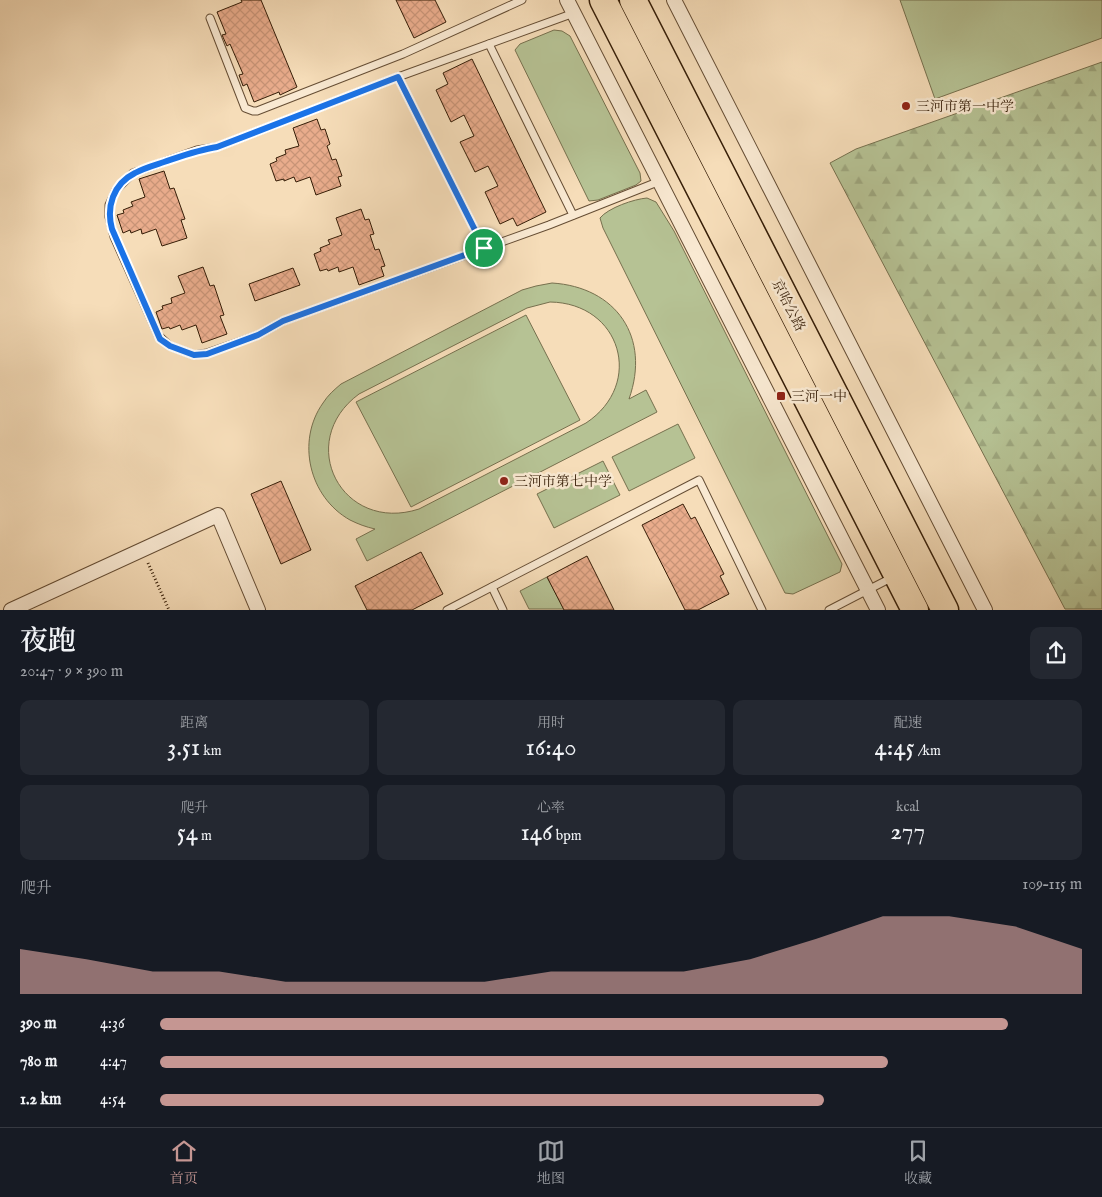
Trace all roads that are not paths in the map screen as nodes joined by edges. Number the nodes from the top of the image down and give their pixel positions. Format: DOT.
graph roads {
  1 [pos="522,0"];
  2 [pos="567,0"];
  3 [pos="603,0"];
  4 [pos="633,0"];
  5 [pos="674,0"];
  6 [pos="574,13"];
  7 [pos="210,18"];
  8 [pos="489,44"];
  9 [pos="398,77"];
  10 [pos="660,181"];
  11 [pos="573,215"];
  12 [pos="484,248"];
  13 [pos="897,574"];
  14 [pos="492,587"];
  15 [pos="868,589"];
  16 [pos="11,610"];
  17 [pos="258,610"];
  18 [pos="447,610"];
  19 [pos="503,610"];
  20 [pos="762,610"];
  21 [pos="829,610"];
  22 [pos="878,610"];
  23 [pos="915,610"];
  24 [pos="945,610"];
  25 [pos="985,610"];
  1 -- 7 [label="lane"];
  2 -- 6 [label="street"];
  3 -- 13 [label="highway, 京哈公路"];
  4 -- 24 [label="highway, 京哈公路"];
  5 -- 25 [label="street"];
  6 -- 8 [label="lane"];
  6 -- 10 [label="street"];
  8 -- 9 [label="lane"];
  8 -- 11 [label="lane"];
  9 -- 12 [label="lane"];
  9 -- 12 [label="lane"];
  10 -- 11 [label="lane"];
  10 -- 15 [label="street"];
  11 -- 12 [label="lane"];
  13 -- 15 [label="lane"];
  13 -- 23 [label="highway, 京哈公路"];
  14 -- 18 [label="lane"];
  14 -- 19 [label="lane"];
  14 -- 20 [label="lane"];
  15 -- 21 [label="lane"];
  15 -- 22 [label="street"];
  16 -- 17 [label="street"];
}
